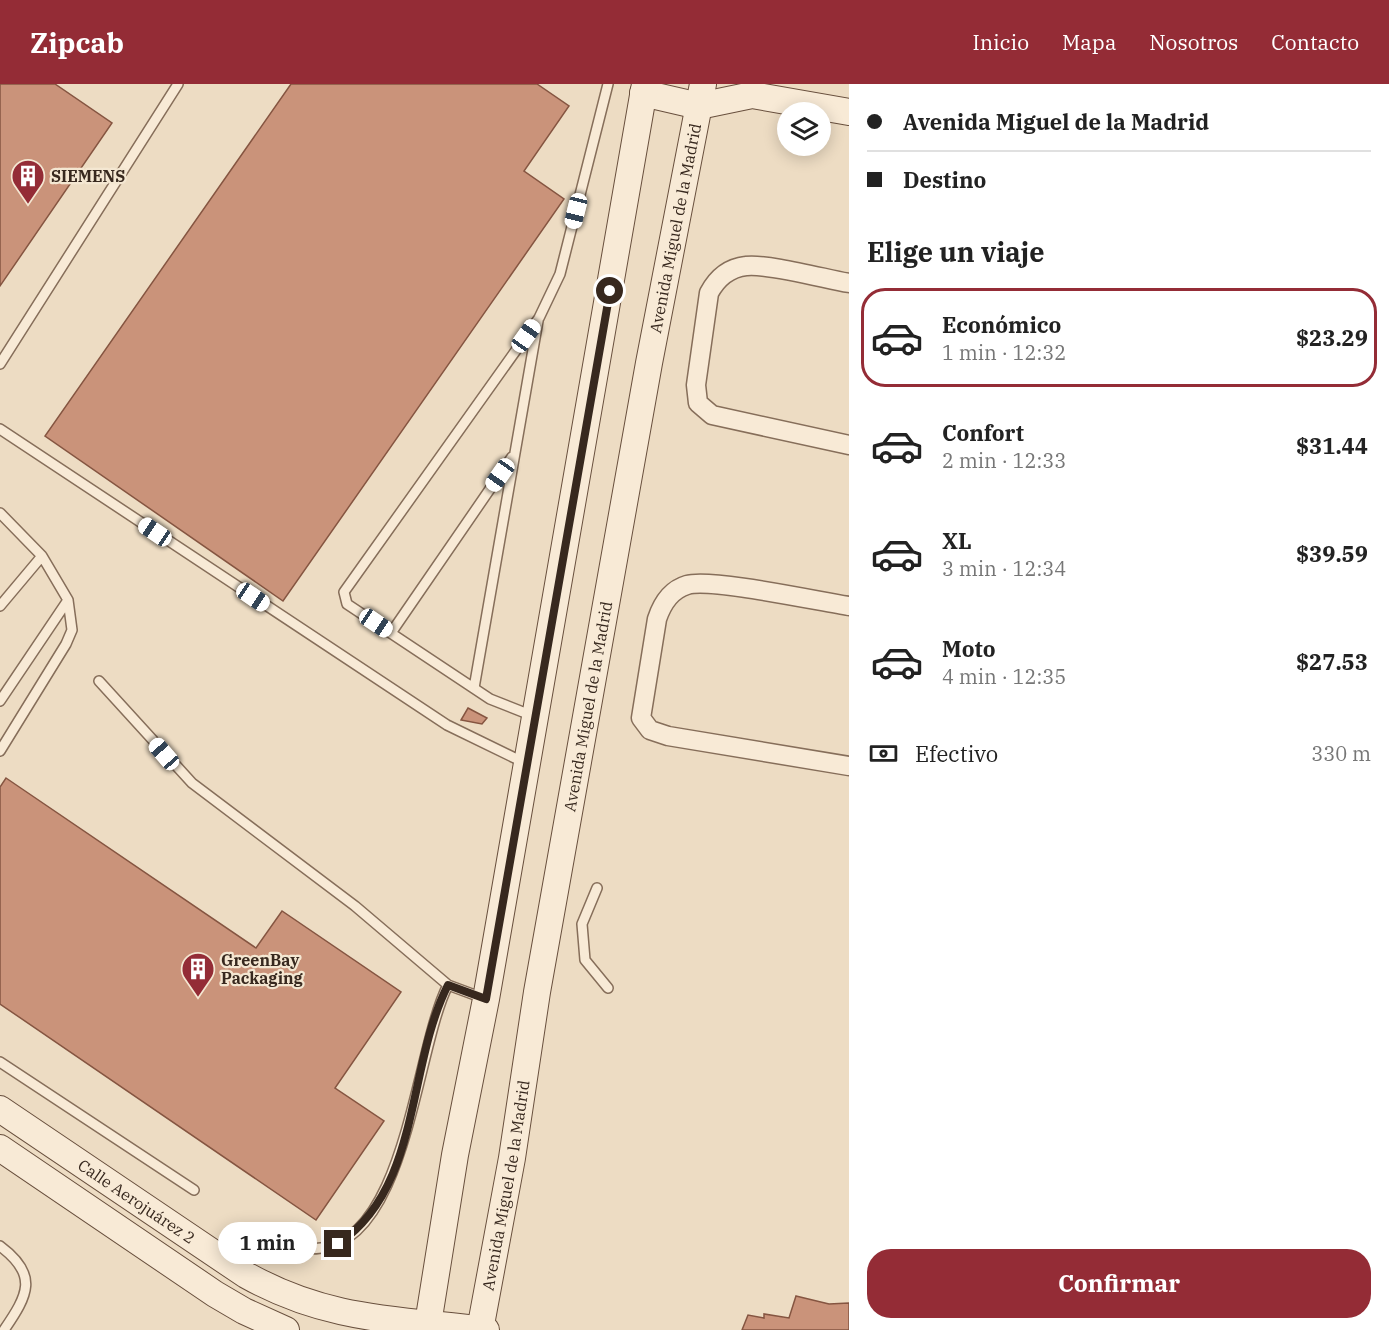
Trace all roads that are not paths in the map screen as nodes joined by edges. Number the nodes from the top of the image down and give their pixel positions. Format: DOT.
graph roads {
  1 [pos="178,84"];
  2 [pos="608,84"];
  3 [pos="644,88"];
  4 [pos="744,90"];
  5 [pos="701,95"];
  6 [pos="849,112"];
  7 [pos="849,283"];
  8 [pos="539,318"];
  9 [pos="0,364"];
  10 [pos="0,429"];
  11 [pos="849,445"];
  12 [pos="514,455"];
  13 [pos="0,513"];
  14 [pos="42,556"];
  15 [pos="68,600"];
  16 [pos="0,606"];
  17 [pos="849,606"];
  18 [pos="391,633"];
  19 [pos="99,681"];
  20 [pos="474,688"];
  21 [pos="0,701"];
  22 [pos="535,717"];
  23 [pos="0,751"];
  24 [pos="527,764"];
  25 [pos="849,766"];
  26 [pos="597,888"];
  27 [pos="448,985"];
  28 [pos="608,988"];
  29 [pos="486,999"];
  30 [pos="0,1062"];
  31 [pos="0,1109"];
  32 [pos="0,1148"];
  33 [pos="194,1190"];
  34 [pos="248,1228"];
  35 [pos="0,1246"];
  36 [pos="369,1324"];
  37 [pos="4,1325"];
  38 [pos="428,1326"];
  39 [pos="286,1330"];
  40 [pos="482,1330"];
  1 -- 9 [label="lane"];
  2 -- 8 [label="lane"];
  3 -- 5 [label="main road"];
  3 -- 22 [label="main road"];
  4 -- 5 [label="main road"];
  4 -- 6 [label="main road"];
  5 -- 40 [label="main road, Avenida Miguel de la Madrid"];
  7 -- 11 [label="street"];
  8 -- 12 [label="lane"];
  8 -- 18 [label="lane"];
  10 -- 24 [label="lane"];
  12 -- 18 [label="lane"];
  12 -- 20 [label="lane"];
  13 -- 14 [label="lane"];
  14 -- 15 [label="lane"];
  14 -- 16 [label="lane"];
  15 -- 21 [label="lane"];
  15 -- 23 [label="lane"];
  17 -- 25 [label="street"];
  18 -- 20 [label="lane"];
  19 -- 27 [label="lane"];
  20 -- 22 [label="lane"];
  22 -- 24 [label="main road"];
  24 -- 29 [label="main road"];
  26 -- 28 [label="lane"];
  27 -- 29 [label="lane"];
  27 -- 34 [label="lane"];
  29 -- 38 [label="main road"];
  30 -- 33 [label="lane"];
  31 -- 36 [label="main road, Calle Aerojuárez 2"];
  32 -- 39 [label="main road, Calle Aerojuárez 2"];
  35 -- 37 [label="lane"];
  36 -- 38 [label="main road, Calle Aerojuárez 2"];
  38 -- 40 [label="main road, Calle Aerojuárez 2"];
}
